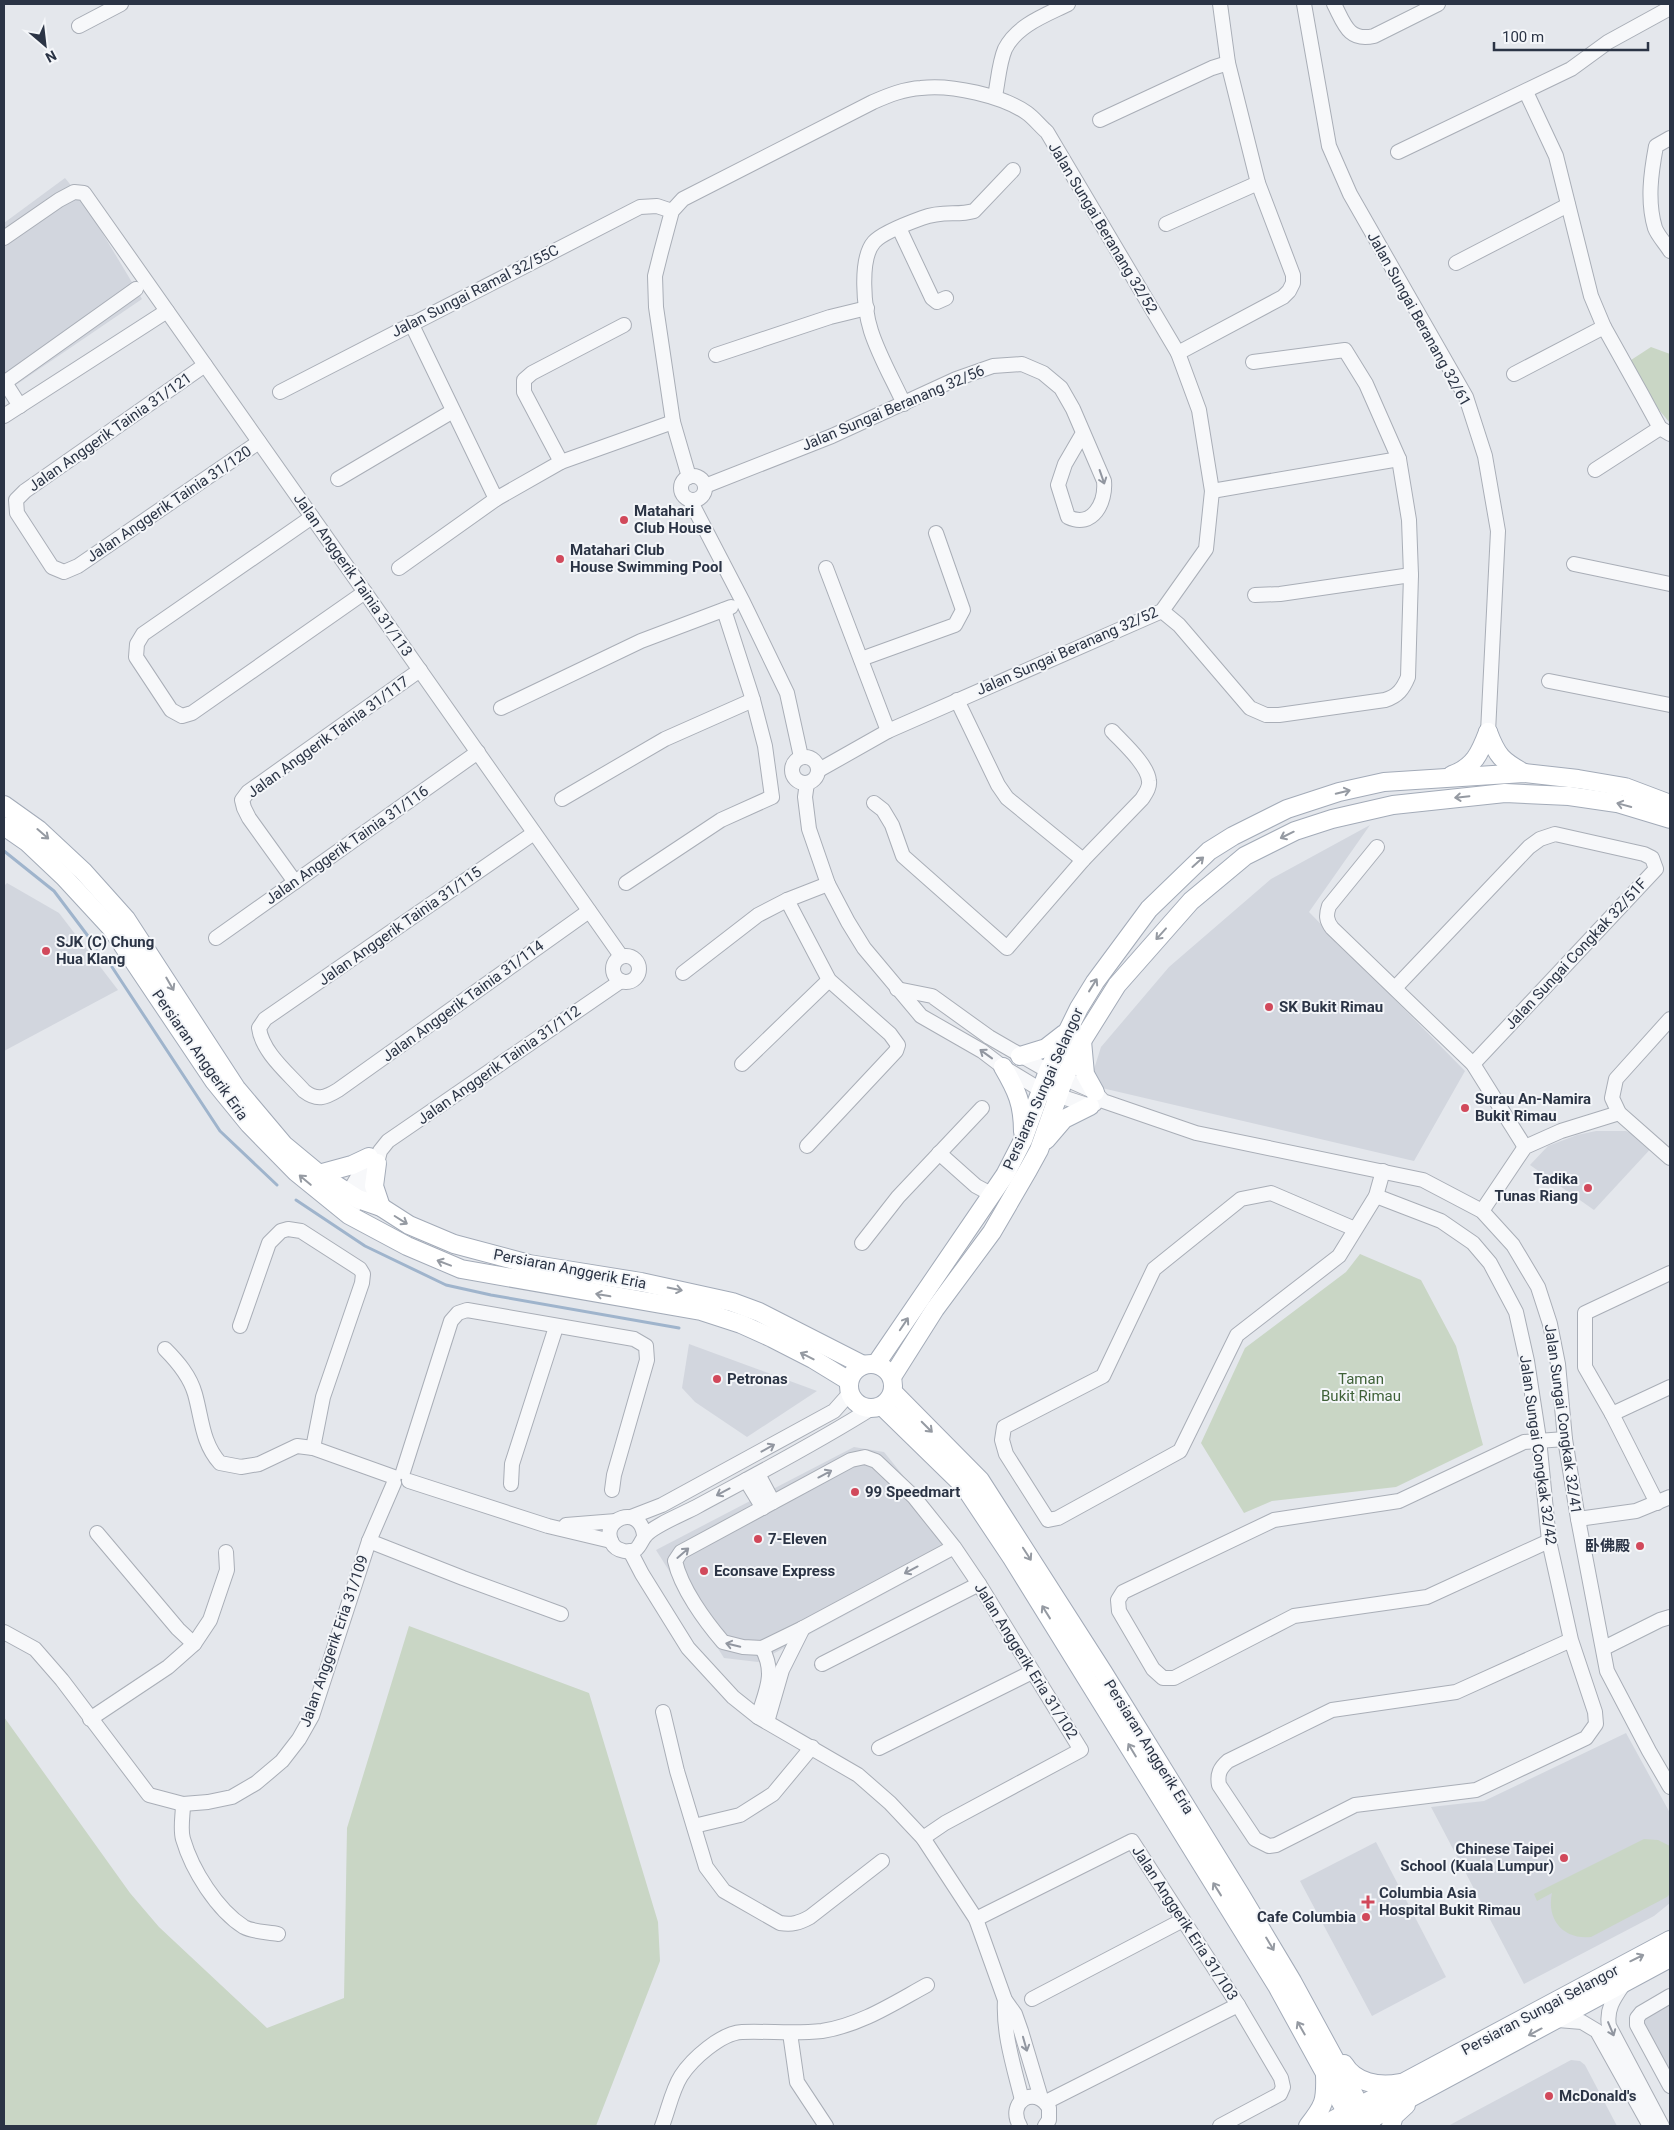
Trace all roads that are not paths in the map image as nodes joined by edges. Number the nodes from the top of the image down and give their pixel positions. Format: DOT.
graph roads {
  1 [pos="121,4"];
  2 [pos="1068,4"];
  3 [pos="1220,4"];
  4 [pos="1304,4"];
  5 [pos="1334,4"];
  6 [pos="1438,4"];
  7 [pos="1670,8"];
  8 [pos="79,26"];
  9 [pos="1228,63"];
  10 [pos="1526,92"];
  11 [pos="995,96"];
  12 [pos="1100,120"];
  13 [pos="1670,138"];
  14 [pos="1398,152"];
  15 [pos="1014,170"];
  16 [pos="1258,182"];
  17 [pos="1568,205"];
  18 [pos="672,211"];
  19 [pos="1166,224"];
  20 [pos="899,228"];
  21 [pos="4,238"];
  22 [pos="1670,251"];
  23 [pos="1456,263"];
  24 [pos="137,268"];
  25 [pos="136,289"];
  26 [pos="158,297"];
  27 [pos="946,298"];
  28 [pos="867,308"];
  29 [pos="167,311"];
  30 [pos="411,323"];
  31 [pos="624,325"];
  32 [pos="1604,327"];
  33 [pos="1178,353"];
  34 [pos="716,355"];
  35 [pos="1253,362"];
  36 [pos="206,365"];
  37 [pos="1514,374"];
  38 [pos="4,382"];
  39 [pos="280,392"];
  40 [pos="904,404"];
  41 [pos="20,406"];
  42 [pos="453,411"];
  43 [pos="5,413"];
  44 [pos="673,422"];
  45 [pos="1665,431"];
  46 [pos="1083,433"];
  47 [pos="259,442"];
  48 [pos="1399,459"];
  49 [pos="561,462"];
  50 [pos="1594,470"];
  51 [pos="690,477"];
  52 [pos="338,479"];
  53 [pos="705,486"];
  54 [pos="1212,491"];
  55 [pos="496,498"];
  56 [pos="690,500"];
  57 [pos="312,517"];
  58 [pos="936,534"];
  59 [pos="1574,564"];
  60 [pos="78,566"];
  61 [pos="399,568"];
  62 [pos="826,568"];
  63 [pos="1411,575"];
  64 [pos="1670,584"];
  65 [pos="365,592"];
  66 [pos="1255,595"];
  67 [pos="743,602"];
  68 [pos="724,610"];
  69 [pos="1162,611"];
  70 [pos="861,659"];
  71 [pos="420,670"];
  72 [pos="1549,681"];
  73 [pos="753,700"];
  74 [pos="957,700"];
  75 [pos="1670,704"];
  76 [pos="501,708"];
  77 [pos="888,731"];
  78 [pos="1112,731"];
  79 [pos="1488,732"];
  80 [pos="478,752"];
  81 [pos="801,757"];
  82 [pos="819,770"];
  83 [pos="1524,773"];
  84 [pos="1489,774"];
  85 [pos="1444,778"];
  86 [pos="807,783"];
  87 [pos="1505,793"];
  88 [pos="562,799"];
  89 [pos="874,803"];
  90 [pos="4,805"];
  91 [pos="1665,809"];
  92 [pos="4,826"];
  93 [pos="534,833"];
  94 [pos="1377,847"];
  95 [pos="1083,860"];
  96 [pos="295,882"];
  97 [pos="626,882"];
  98 [pos="828,884"];
  99 [pos="787,900"];
  100 [pos="589,911"];
  101 [pos="216,938"];
  102 [pos="621,956"];
  103 [pos="683,973"];
  104 [pos="829,980"];
  105 [pos="621,981"];
  106 [pos="1395,988"];
  107 [pos="897,989"];
  108 [pos="955,1012"];
  109 [pos="265,1019"];
  110 [pos="1670,1019"];
  111 [pos="945,1031"];
  112 [pos="1075,1035"];
  113 [pos="1020,1056"];
  114 [pos="742,1064"];
  115 [pos="1472,1064"];
  116 [pos="1003,1067"];
  117 [pos="1048,1071"];
  118 [pos="1064,1079"];
  119 [pos="1049,1093"];
  120 [pos="1096,1100"];
  121 [pos="982,1108"];
  122 [pos="1619,1113"];
  123 [pos="1023,1140"];
  124 [pos="807,1146"];
  125 [pos="1526,1147"];
  126 [pos="1039,1150"];
  127 [pos="939,1152"];
  128 [pos="375,1157"];
  129 [pos="1670,1158"];
  130 [pos="1383,1171"];
  131 [pos="319,1174"];
  132 [pos="991,1194"];
  133 [pos="1376,1196"];
  134 [pos="349,1204"];
  135 [pos="381,1208"];
  136 [pos="1482,1211"];
  137 [pos="1355,1229"];
  138 [pos="862,1243"];
  139 [pos="1670,1273"];
  140 [pos="240,1326"];
  141 [pos="556,1327"];
  142 [pos="165,1349"];
  143 [pos="870,1365"];
  144 [pos="850,1387"];
  145 [pos="1670,1387"];
  146 [pos="885,1396"];
  147 [pos="1612,1414"];
  148 [pos="1565,1439"];
  149 [pos="1539,1440"];
  150 [pos="313,1448"];
  151 [pos="752,1477"];
  152 [pos="400,1478"];
  153 [pos="512,1484"];
  154 [pos="612,1490"];
  155 [pos="1670,1497"];
  156 [pos="1657,1503"];
  157 [pos="768,1505"];
  158 [pos="631,1517"];
  159 [pos="1578,1519"];
  160 [pos="616,1521"];
  161 [pos="548,1526"];
  162 [pos="97,1533"];
  163 [pos="369,1541"];
  164 [pos="611,1541"];
  165 [pos="1549,1541"];
  166 [pos="638,1544"];
  167 [pos="954,1547"];
  168 [pos="226,1552"];
  169 [pos="978,1584"];
  170 [pos="561,1614"];
  171 [pos="1667,1616"];
  172 [pos="803,1628"];
  173 [pos="4,1632"];
  174 [pos="1571,1640"];
  175 [pos="194,1644"];
  176 [pos="762,1648"];
  177 [pos="1604,1648"];
  178 [pos="822,1664"];
  179 [pos="1032,1672"];
  180 [pos="765,1694"];
  181 [pos="733,1697"];
  182 [pos="663,1712"];
  183 [pos="90,1719"];
  184 [pos="762,1720"];
  185 [pos="812,1747"];
  186 [pos="878,1748"];
  187 [pos="1670,1786"];
  188 [pos="183,1804"];
  189 [pos="694,1826"];
  190 [pos="923,1838"];
  191 [pos="882,1861"];
  192 [pos="976,1919"];
  193 [pos="1183,1920"];
  194 [pos="278,1934"];
  195 [pos="1670,1940"];
  196 [pos="1670,1958"];
  197 [pos="1292,1981"];
  198 [pos="1623,1985"];
  199 [pos="928,1986"];
  200 [pos="1670,1996"];
  201 [pos="1032,1999"];
  202 [pos="1005,2000"];
  203 [pos="1238,2005"];
  204 [pos="1558,2020"];
  205 [pos="790,2033"];
  206 [pos="1467,2068"];
  207 [pos="1325,2070"];
  208 [pos="1410,2081"];
  209 [pos="1670,2086"];
  210 [pos="1022,2100"];
  211 [pos="1044,2100"];
  212 [pos="1360,2120"];
  213 [pos="1014,2124"];
  214 [pos="822,2125"];
  215 [pos="662,2126"];
  216 [pos="1046,2126"];
  217 [pos="1220,2126"];
  218 [pos="1308,2126"];
  219 [pos="1322,2126"];
  220 [pos="1391,2126"];
  221 [pos="1650,2126"];
  222 [pos="1662,2126"];
  1 -- 8 [label="street"];
  2 -- 11 [label="street"];
  3 -- 9 [label="street"];
  4 -- 79 [label="street, Jalan Sungai Beranang 32/61"];
  5 -- 6 [label="street"];
  7 -- 10 [label="street"];
  9 -- 12 [label="street"];
  9 -- 16 [label="street"];
  10 -- 14 [label="street"];
  10 -- 17 [label="street"];
  11 -- 18 [label="street, Jalan Sungai Beranang 32/52"];
  11 -- 33 [label="street, Jalan Sungai Beranang 32/52"];
  13 -- 22 [label="street"];
  15 -- 20 [label="street"];
  16 -- 19 [label="street"];
  16 -- 33 [label="street"];
  17 -- 23 [label="street"];
  17 -- 32 [label="street"];
  18 -- 30 [label="street, Jalan Sungai Ramal 32/55C"];
  18 -- 44 [label="street"];
  20 -- 27 [label="street"];
  20 -- 28 [label="street"];
  21 -- 24 [label="street, Jalan Anggerik Tainia 31/113"];
  24 -- 25 [label="street"];
  24 -- 26 [label="street, Jalan Anggerik Tainia 31/113"];
  25 -- 26 [label="street"];
  25 -- 38 [label="street"];
  26 -- 29 [label="street, Jalan Anggerik Tainia 31/113"];
  28 -- 34 [label="street"];
  28 -- 40 [label="street"];
  29 -- 36 [label="street, Jalan Anggerik Tainia 31/113"];
  29 -- 41 [label="street"];
  30 -- 39 [label="street, Jalan Sungai Ramal 32/55C"];
  30 -- 42 [label="street"];
  31 -- 49 [label="street"];
  32 -- 37 [label="street"];
  32 -- 45 [label="street"];
  33 -- 54 [label="street, Jalan Sungai Beranang 32/52"];
  35 -- 48 [label="street"];
  36 -- 47 [label="street, Jalan Anggerik Tainia 31/113"];
  36 -- 60 [label="street, Jalan Anggerik Tainia 31/121"];
  38 -- 41 [label="street"];
  40 -- 46 [label="street, Jalan Sungai Beranang 32/56"];
  40 -- 53 [label="street, Jalan Sungai Beranang 32/56"];
  41 -- 43 [label="street"];
  42 -- 52 [label="street"];
  42 -- 55 [label="street"];
  44 -- 49 [label="street"];
  44 -- 51 [label="street"];
  45 -- 50 [label="street"];
  46 -- 46 [label="street, Jalan Sungai Beranang 32/56, one-way"];
  47 -- 57 [label="street, Jalan Anggerik Tainia 31/113"];
  47 -- 60 [label="street, Jalan Anggerik Tainia 31/120"];
  48 -- 54 [label="street"];
  48 -- 63 [label="street"];
  49 -- 55 [label="street"];
  51 -- 53 [label="street"];
  51 -- 56 [label="street"];
  53 -- 56 [label="street"];
  54 -- 69 [label="street, Jalan Sungai Beranang 32/52"];
  55 -- 61 [label="street"];
  56 -- 67 [label="street"];
  57 -- 65 [label="street, Jalan Anggerik Tainia 31/113"];
  57 -- 65 [label="street"];
  58 -- 70 [label="street"];
  59 -- 64 [label="street"];
  62 -- 70 [label="street"];
  63 -- 66 [label="street"];
  63 -- 69 [label="street"];
  65 -- 71 [label="street, Jalan Anggerik Tainia 31/113"];
  67 -- 68 [label="street"];
  67 -- 81 [label="street"];
  68 -- 73 [label="street"];
  68 -- 76 [label="street"];
  69 -- 74 [label="street, Jalan Sungai Beranang 32/52"];
  70 -- 77 [label="street"];
  71 -- 80 [label="street, Jalan Anggerik Tainia 31/113"];
  71 -- 96 [label="street, Jalan Anggerik Tainia 31/117"];
  72 -- 75 [label="street"];
  73 -- 88 [label="street"];
  73 -- 97 [label="street"];
  74 -- 77 [label="street, Jalan Sungai Beranang 32/52"];
  74 -- 95 [label="street"];
  77 -- 82 [label="street, Jalan Sungai Beranang 32/52"];
  78 -- 95 [label="street"];
  79 -- 83 [label="main road"];
  79 -- 84 [label="main road"];
  79 -- 85 [label="main road"];
  80 -- 93 [label="street, Jalan Anggerik Tainia 31/113"];
  80 -- 96 [label="street, Jalan Anggerik Tainia 31/116"];
  81 -- 82 [label="street"];
  81 -- 86 [label="street"];
  82 -- 86 [label="street"];
  83 -- 84 [label="main road, Persiaran Sungai Selangor"];
  83 -- 91 [label="main road, Persiaran Sungai Selangor"];
  84 -- 85 [label="main road, Persiaran Sungai Selangor"];
  84 -- 87 [label="main road"];
  112 -- 85 [label="main road, Persiaran Sungai Selangor, one-way"];
  86 -- 98 [label="street"];
  91 -- 87 [label="main road, Persiaran Sungai Selangor, one-way"];
  87 -- 112 [label="main road, Persiaran Sungai Selangor, one-way"];
  89 -- 95 [label="street"];
  90 -- 131 [label="main road, Persiaran Anggerik Eria, one-way"];
  134 -- 92 [label="main road, Persiaran Anggerik Eria, one-way"];
  93 -- 100 [label="street, Jalan Anggerik Tainia 31/113"];
  93 -- 109 [label="street, Jalan Anggerik Tainia 31/115"];
  94 -- 106 [label="street"];
  96 -- 101 [label="street, Jalan Anggerik Tainia 31/116"];
  98 -- 99 [label="street"];
  98 -- 107 [label="street"];
  99 -- 103 [label="street"];
  99 -- 104 [label="street"];
  100 -- 102 [label="street, Jalan Anggerik Tainia 31/113"];
  100 -- 109 [label="street, Jalan Anggerik Tainia 31/114"];
  102 -- 105 [label="street"];
  102 -- 105 [label="street"];
  104 -- 114 [label="street"];
  104 -- 124 [label="street"];
  105 -- 128 [label="street, Jalan Anggerik Tainia 31/112"];
  106 -- 115 [label="street"];
  106 -- 115 [label="street, Jalan Sungai Congkak 32/51F"];
  107 -- 108 [label="street"];
  107 -- 111 [label="street"];
  108 -- 111 [label="street"];
  108 -- 113 [label="street"];
  110 -- 122 [label="street"];
  116 -- 111 [label="street, one-way"];
  112 -- 113 [label="main road"];
  112 -- 117 [label="main road, Persiaran Sungai Selangor"];
  112 -- 118 [label="main road, Persiaran Sungai Selangor"];
  112 -- 120 [label="main road"];
  113 -- 117 [label="street"];
  115 -- 125 [label="street"];
  116 -- 119 [label="street"];
  116 -- 123 [label="main road"];
  117 -- 118 [label="street"];
  117 -- 119 [label="main road, Persiaran Sungai Selangor"];
  118 -- 119 [label="main road, Persiaran Sungai Selangor"];
  118 -- 120 [label="street"];
  119 -- 120 [label="street"];
  119 -- 123 [label="main road, Persiaran Sungai Selangor"];
  119 -- 126 [label="main road, Persiaran Sungai Selangor"];
  120 -- 126 [label="main road"];
  120 -- 130 [label="street, Jalan Sungai Congkak 32/41"];
  121 -- 127 [label="street"];
  122 -- 125 [label="street"];
  122 -- 129 [label="street"];
  123 -- 132 [label="main road, Persiaran Sungai Selangor"];
  125 -- 136 [label="street"];
  126 -- 146 [label="main road, Persiaran Sungai Selangor"];
  127 -- 132 [label="street"];
  127 -- 138 [label="street"];
  128 -- 131 [label="main road"];
  128 -- 134 [label="street, Jalan Anggerik Tainia 31/112"];
  128 -- 135 [label="main road"];
  130 -- 133 [label="street"];
  130 -- 136 [label="street, Jalan Sungai Congkak 32/41"];
  131 -- 134 [label="main road, Persiaran Anggerik Eria"];
  143 -- 132 [label="main road, Persiaran Sungai Selangor, one-way"];
  133 -- 137 [label="street"];
  133 -- 149 [label="street, Jalan Sungai Congkak 32/42"];
  134 -- 135 [label="main road, Persiaran Anggerik Eria"];
  144 -- 134 [label="main road, Persiaran Anggerik Eria, one-way"];
  135 -- 143 [label="main road, Persiaran Anggerik Eria, one-way"];
  136 -- 148 [label="street, Jalan Sungai Congkak 32/41"];
  137 -- 137 [label="street"];
  139 -- 147 [label="street"];
  140 -- 150 [label="street"];
  141 -- 152 [label="street, Jalan Anggerik Eria 31/109"];
  141 -- 153 [label="street"];
  141 -- 154 [label="street, Jalan Anggerik Eria 31/109"];
  142 -- 150 [label="street"];
  143 -- 144 [label="main road"];
  143 -- 146 [label="main road"];
  144 -- 146 [label="main road"];
  158 -- 144 [label="street, one-way"];
  145 -- 147 [label="street"];
  146 -- 151 [label="street"];
  146 -- 197 [label="main road, Persiaran Anggerik Eria, one-way"];
  207 -- 146 [label="main road, Persiaran Anggerik Eria, one-way"];
  147 -- 156 [label="street"];
  148 -- 149 [label="street"];
  148 -- 159 [label="street, Jalan Sungai Congkak 32/41"];
  149 -- 165 [label="street, Jalan Sungai Congkak 32/42"];
  149 -- 165 [label="street"];
  150 -- 152 [label="street"];
  151 -- 157 [label="street"];
  151 -- 166 [label="street, one-way"];
  152 -- 161 [label="street"];
  152 -- 163 [label="street, Jalan Anggerik Eria 31/109"];
  155 -- 156 [label="street"];
  156 -- 159 [label="street"];
  157 -- 167 [label="street, Jalan Anggerik Eria 31/102, one-way"];
  176 -- 157 [label="street, Jalan Anggerik Eria 31/102, one-way"];
  158 -- 160 [label="street"];
  158 -- 166 [label="street"];
  159 -- 177 [label="street, Jalan Sungai Congkak 32/41"];
  160 -- 161 [label="street"];
  160 -- 164 [label="street"];
  161 -- 164 [label="street"];
  162 -- 175 [label="street"];
  163 -- 170 [label="street"];
  163 -- 188 [label="street, Jalan Anggerik Eria 31/109"];
  164 -- 166 [label="street"];
  165 -- 174 [label="street, Jalan Sungai Congkak 32/42"];
  166 -- 181 [label="street"];
  167 -- 169 [label="street, Jalan Anggerik Eria 31/102"];
  167 -- 172 [label="street, one-way"];
  168 -- 175 [label="street"];
  169 -- 178 [label="street"];
  169 -- 179 [label="street, Jalan Anggerik Eria 31/102"];
  171 -- 177 [label="street"];
  172 -- 176 [label="street"];
  172 -- 184 [label="street"];
  173 -- 183 [label="street, Jalan Anggerik Eria 31/109"];
  174 -- 174 [label="street, Jalan Sungai Congkak 32/42"];
  175 -- 183 [label="street"];
  176 -- 180 [label="street"];
  177 -- 187 [label="street, Jalan Sungai Congkak 32/41"];
  179 -- 186 [label="street"];
  179 -- 190 [label="street, Jalan Anggerik Eria 31/102"];
  180 -- 181 [label="street"];
  180 -- 184 [label="street"];
  181 -- 184 [label="street"];
  182 -- 189 [label="street"];
  183 -- 188 [label="street, Jalan Anggerik Eria 31/109"];
  184 -- 185 [label="street"];
  185 -- 189 [label="street"];
  185 -- 190 [label="street"];
  188 -- 194 [label="street"];
  189 -- 191 [label="street"];
  190 -- 192 [label="street"];
  192 -- 193 [label="street, Jalan Anggerik Eria 31/103"];
  192 -- 202 [label="street"];
  193 -- 201 [label="street"];
  193 -- 203 [label="street, Jalan Anggerik Eria 31/103"];
  208 -- 195 [label="main road, Persiaran Sungai Selangor, one-way"];
  196 -- 198 [label="main road, Persiaran Sungai Selangor"];
  197 -- 208 [label="main road"];
  197 -- 212 [label="main road, Persiaran Anggerik Eria"];
  198 -- 204 [label="main road, Persiaran Sungai Selangor"];
  198 -- 222 [label="street, one-way"];
  199 -- 205 [label="street"];
  200 -- 209 [label="street"];
  202 -- 210 [label="street"];
  202 -- 211 [label="street, one-way"];
  203 -- 211 [label="street"];
  203 -- 217 [label="street, Jalan Anggerik Eria 31/103"];
  204 -- 206 [label="main road, Persiaran Sungai Selangor, one-way"];
  204 -- 221 [label="street"];
  205 -- 214 [label="street"];
  205 -- 215 [label="street"];
  206 -- 212 [label="main road"];
  206 -- 220 [label="main road"];
  207 -- 212 [label="main road, Persiaran Anggerik Eria"];
  207 -- 218 [label="main road"];
  208 -- 212 [label="main road, Persiaran Sungai Selangor"];
  210 -- 211 [label="street"];
  210 -- 213 [label="street"];
  211 -- 216 [label="street"];
  212 -- 219 [label="main road"];
}
